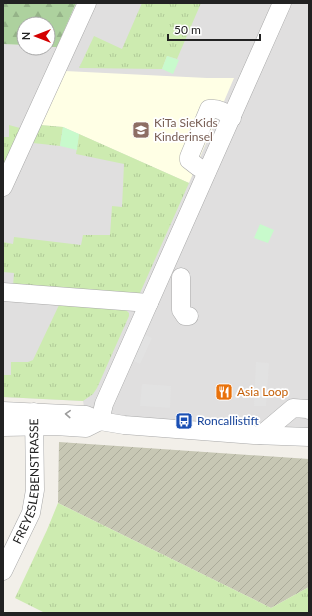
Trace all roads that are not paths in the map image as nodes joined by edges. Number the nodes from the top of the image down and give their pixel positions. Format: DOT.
graph roads {
  1 [pos="87,3"];
  2 [pos="282,3"];
  3 [pos="232,118"];
  4 [pos="207,171"];
  5 [pos="3,187"];
  6 [pos="164,269"];
  7 [pos="3,292"];
  8 [pos="149,303"];
  9 [pos="189,316"];
  10 [pos="309,410"];
  11 [pos="3,411"];
  12 [pos="34,419"];
  13 [pos="100,421"];
  14 [pos="3,427"];
  15 [pos="261,435"];
  16 [pos="309,437"];
  17 [pos="3,571"];
  1 -- 5 [label="street"];
  2 -- 3 [label="street"];
  3 -- 4 [label="street"];
  3 -- 4 [label="street"];
  4 -- 6 [label="street"];
  6 -- 8 [label="street"];
  6 -- 9 [label="street"];
  7 -- 8 [label="street"];
  8 -- 13 [label="street"];
  10 -- 15 [label="street"];
  11 -- 12 [label="street"];
  12 -- 13 [label="street"];
  12 -- 14 [label="street"];
  12 -- 17 [label="street, FREYESLEBENSTRASSE"];
  13 -- 15 [label="street"];
  15 -- 16 [label="street"];
}
